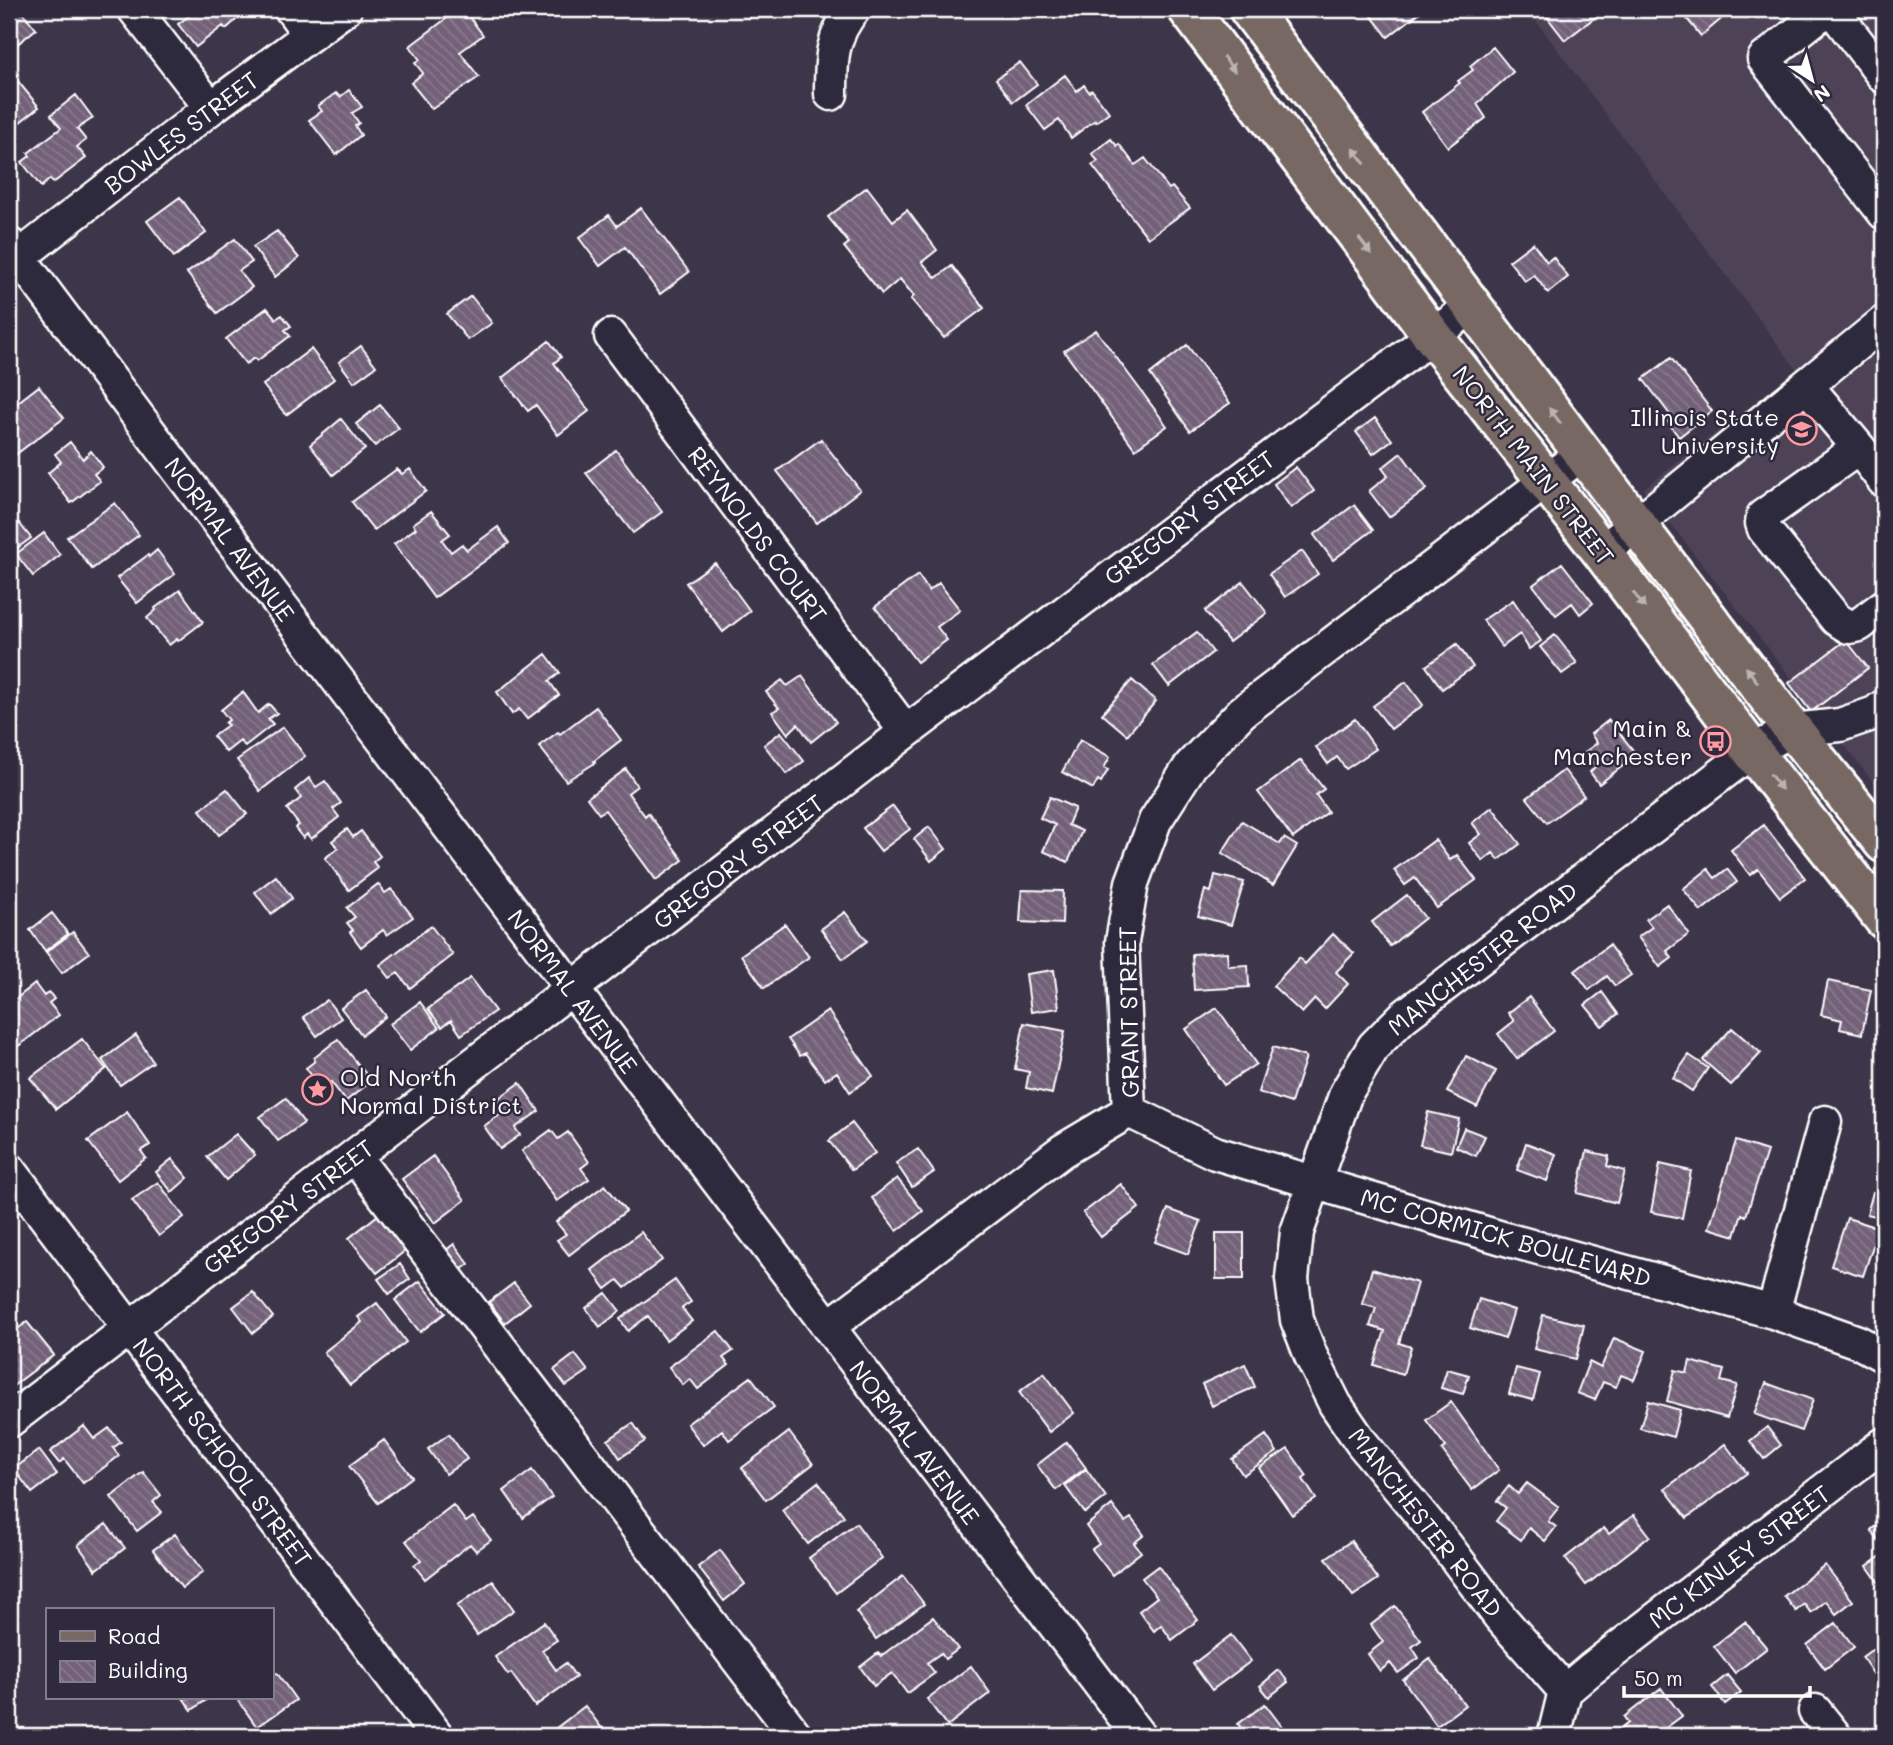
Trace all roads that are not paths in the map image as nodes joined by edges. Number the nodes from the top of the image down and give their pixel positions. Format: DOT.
graph roads {
  1 [pos="134,9"];
  2 [pos="291,9"];
  3 [pos="345,9"];
  4 [pos="854,9"];
  5 [pos="1188,9"];
  6 [pos="1249,9"];
  7 [pos="1830,9"];
  8 [pos="310,35"];
  9 [pos="1874,43"];
  10 [pos="1884,77"];
  11 [pos="831,94"];
  12 [pos="211,108"];
  13 [pos="1884,213"];
  14 [pos="14,250"];
  15 [pos="1472,306"];
  16 [pos="1884,322"];
  17 [pos="1432,335"];
  18 [pos="611,336"];
  19 [pos="1807,386"];
  20 [pos="1859,449"];
  21 [pos="1583,453"];
  22 [pos="1546,481"];
  23 [pos="1884,481"];
  24 [pos="1636,524"];
  25 [pos="1602,552"];
  26 [pos="1884,606"];
  27 [pos="1881,714"];
  28 [pos="1793,730"];
  29 [pos="906,732"];
  30 [pos="1752,751"];
  31 [pos="1884,843"];
  32 [pos="1884,919"];
  33 [pos="570,988"];
  34 [pos="1129,1111"];
  35 [pos="1825,1122"];
  36 [pos="354,1156"];
  37 [pos="9,1169"];
  38 [pos="1314,1182"];
  39 [pos="1773,1312"];
  40 [pos="129,1327"];
  41 [pos="828,1327"];
  42 [pos="1884,1356"];
  43 [pos="9,1421"];
  44 [pos="1884,1444"];
  45 [pos="1565,1691"];
  46 [pos="1815,1710"];
  47 [pos="437,1736"];
  48 [pos="796,1736"];
  49 [pos="1139,1736"];
  50 [pos="1554,1736"];
  51 [pos="1835,1736"];
  1 -- 12 [label="street"];
  2 -- 8 [label="street"];
  3 -- 8 [label="street, BOWLES STREET"];
  4 -- 11 [label="street"];
  5 -- 17 [label="main road, NORTH MAIN STREET, one-way"];
  15 -- 6 [label="main road, NORTH MAIN STREET, one-way"];
  7 -- 9 [label="street"];
  7 -- 13 [label="street"];
  8 -- 12 [label="street, BOWLES STREET"];
  9 -- 10 [label="street"];
  12 -- 14 [label="street, BOWLES STREET"];
  14 -- 33 [label="street, NORMAL AVENUE"];
  15 -- 17 [label="street, GREGORY STREET"];
  21 -- 15 [label="main road, NORTH MAIN STREET, one-way"];
  16 -- 19 [label="street"];
  17 -- 22 [label="main road, NORTH MAIN STREET"];
  17 -- 29 [label="street, GREGORY STREET"];
  18 -- 29 [label="street, REYNOLDS COURT"];
  19 -- 20 [label="street"];
  19 -- 24 [label="street"];
  20 -- 23 [label="street"];
  20 -- 26 [label="street"];
  21 -- 22 [label="street, GRANT STREET"];
  21 -- 24 [label="main road, NORTH MAIN STREET"];
  22 -- 25 [label="main road, NORTH MAIN STREET"];
  22 -- 34 [label="street, GRANT STREET"];
  24 -- 25 [label="street"];
  28 -- 24 [label="main road, NORTH MAIN STREET, one-way"];
  25 -- 30 [label="main road, NORTH MAIN STREET, one-way"];
  27 -- 28 [label="street"];
  28 -- 30 [label="street, MANCHESTER ROAD"];
  28 -- 31 [label="main road, NORTH MAIN STREET"];
  29 -- 33 [label="street, GREGORY STREET"];
  30 -- 32 [label="main road, NORTH MAIN STREET, one-way"];
  30 -- 38 [label="street, MANCHESTER ROAD"];
  33 -- 36 [label="street, GREGORY STREET"];
  33 -- 41 [label="street, NORMAL AVENUE"];
  34 -- 38 [label="street, MC CORMICK BOULEVARD"];
  34 -- 41 [label="street, GRANT STREET"];
  35 -- 39 [label="street"];
  36 -- 40 [label="street, GREGORY STREET"];
  36 -- 48 [label="street"];
  37 -- 40 [label="street, NORTH SCHOOL STREET"];
  38 -- 39 [label="street, MC CORMICK BOULEVARD"];
  38 -- 45 [label="street, MANCHESTER ROAD"];
  39 -- 42 [label="street, MC CORMICK BOULEVARD"];
  40 -- 43 [label="street, GREGORY STREET"];
  40 -- 47 [label="street, NORTH SCHOOL STREET"];
  41 -- 49 [label="street, NORMAL AVENUE"];
  44 -- 45 [label="street, MC KINLEY STREET"];
  45 -- 50 [label="street"];
  46 -- 51 [label="street"];
}
